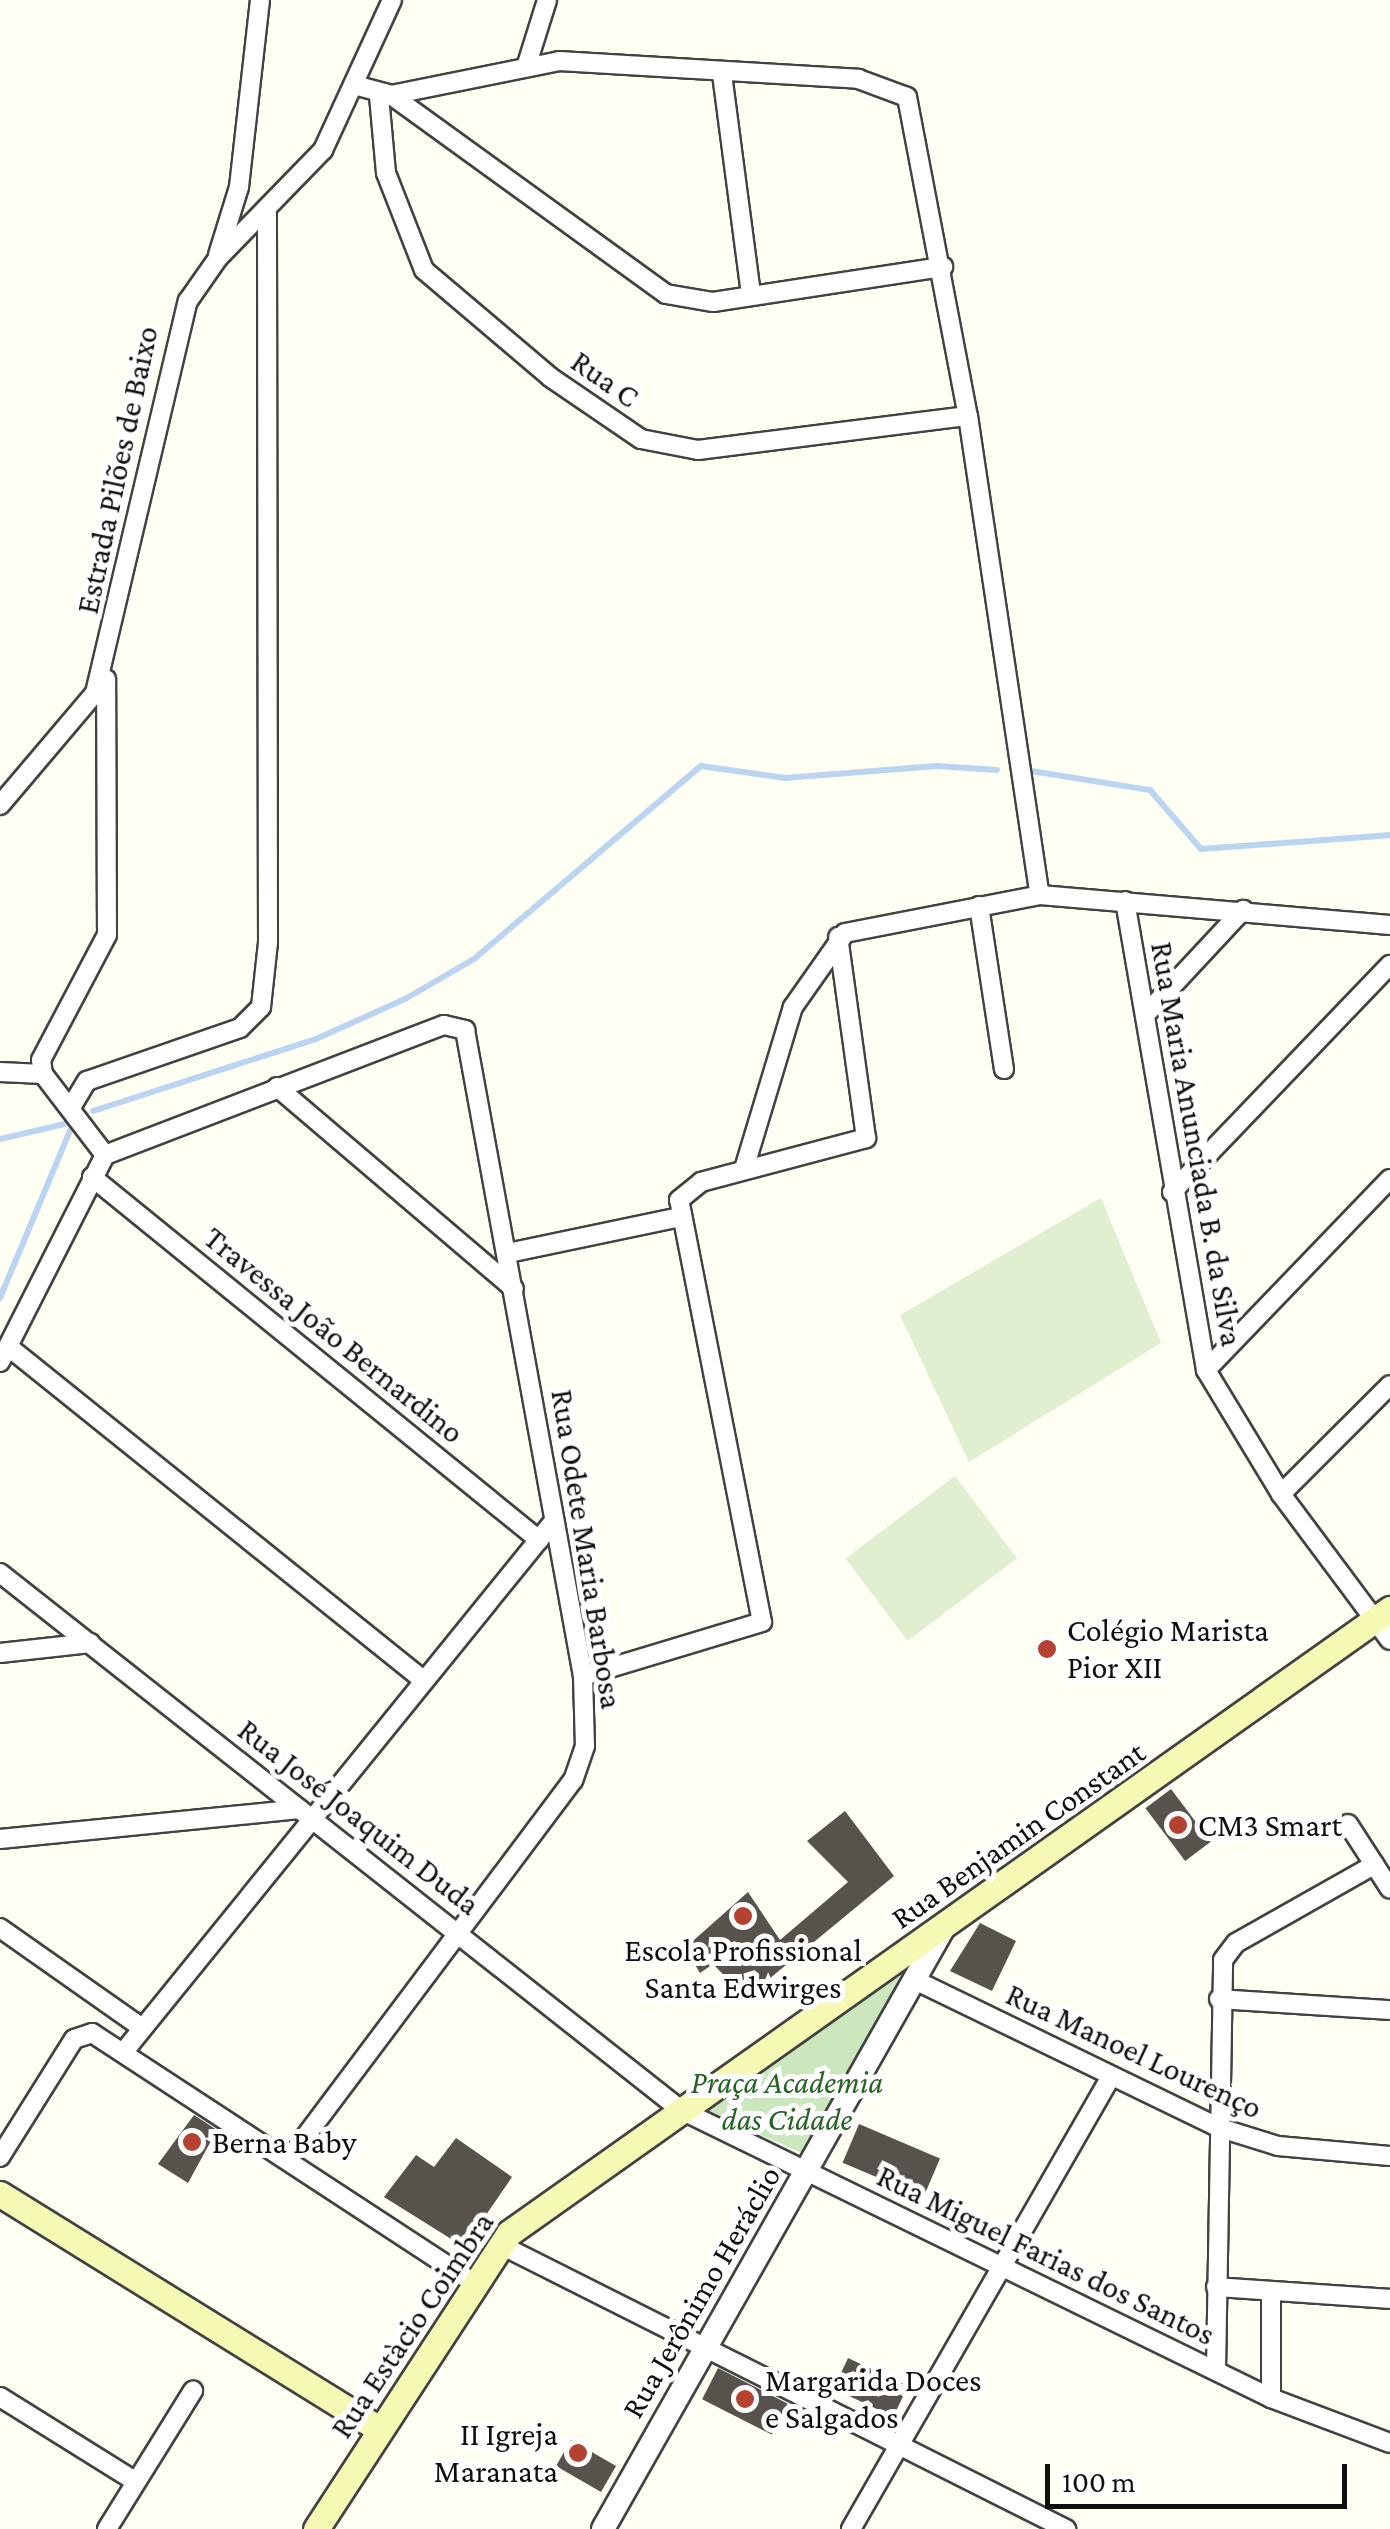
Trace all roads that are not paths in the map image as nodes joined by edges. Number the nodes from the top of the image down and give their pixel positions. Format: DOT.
graph roads {
  1 [pos="260,0"];
  2 [pos="392,0"];
  3 [pos="547,0"];
  4 [pos="527,64"];
  5 [pos="722,74"];
  6 [pos="358,86"];
  7 [pos="385,96"];
  8 [pos="267,213"];
  9 [pos="218,258"];
  10 [pos="943,267"];
  11 [pos="750,294"];
  12 [pos="968,416"];
  13 [pos="106,664"];
  14 [pos="0,805"];
  15 [pos="1040,895"];
  16 [pos="1125,900"];
  17 [pos="979,906"];
  18 [pos="1243,910"];
  19 [pos="1390,925"];
  20 [pos="838,937"];
  21 [pos="1390,965"];
  22 [pos="1144,1015"];
  23 [pos="1004,1068"];
  24 [pos="0,1072"];
  25 [pos="43,1074"];
  26 [pos="277,1087"];
  27 [pos="70,1109"];
  28 [pos="105,1155"];
  29 [pos="744,1169"];
  30 [pos="92,1176"];
  31 [pos="1390,1180"];
  32 [pos="1172,1192"];
  33 [pos="680,1217"];
  34 [pos="508,1253"];
  35 [pos="514,1289"];
  36 [pos="5,1355"];
  37 [pos="1206,1370"];
  38 [pos="1390,1385"];
  39 [pos="1281,1494"];
  40 [pos="554,1521"];
  41 [pos="538,1540"];
  42 [pos="0,1572"];
  43 [pos="1385,1623"];
  44 [pos="90,1643"];
  45 [pos="0,1652"];
  46 [pos="583,1676"];
  47 [pos="422,1680"];
  48 [pos="306,1814"];
  49 [pos="1348,1824"];
  50 [pos="0,1839"];
  51 [pos="1374,1865"];
  52 [pos="1390,1890"];
  53 [pos="0,1928"];
  54 [pos="456,1930"];
  55 [pos="943,1930"];
  56 [pos="919,1982"];
  57 [pos="1219,1999"];
  58 [pos="1390,2010"];
  59 [pos="141,2028"];
  60 [pos="126,2049"];
  61 [pos="1109,2080"];
  62 [pos="681,2110"];
  63 [pos="1217,2127"];
  64 [pos="0,2156"];
  65 [pos="1390,2156"];
  66 [pos="290,2157"];
  67 [pos="806,2173"];
  68 [pos="0,2194"];
  69 [pos="498,2244"];
  70 [pos="1002,2267"];
  71 [pos="473,2282"];
  72 [pos="1216,2288"];
  73 [pos="1271,2291"];
  74 [pos="1390,2298"];
  75 [pos="706,2348"];
  76 [pos="1216,2370"];
  77 [pos="193,2391"];
  78 [pos="0,2397"];
  79 [pos="1271,2398"];
  80 [pos="378,2428"];
  81 [pos="1390,2443"];
  82 [pos="903,2444"];
  83 [pos="135,2481"];
  84 [pos="107,2529"];
  85 [pos="316,2529"];
  86 [pos="603,2529"];
  87 [pos="851,2529"];
  88 [pos="1066,2529"];
  1 -- 9 [label="street"];
  2 -- 6 [label="street, Estrada Pilões de Baixo"];
  3 -- 4 [label="street"];
  4 -- 5 [label="street"];
  4 -- 7 [label="street"];
  5 -- 10 [label="street"];
  5 -- 11 [label="street"];
  6 -- 7 [label="street"];
  6 -- 8 [label="street, Estrada Pilões de Baixo"];
  7 -- 11 [label="street"];
  7 -- 12 [label="street, Rua C"];
  8 -- 9 [label="street, Estrada Pilões de Baixo"];
  8 -- 27 [label="street"];
  9 -- 13 [label="street, Estrada Pilões de Baixo"];
  10 -- 11 [label="street"];
  10 -- 12 [label="street"];
  12 -- 15 [label="street"];
  13 -- 14 [label="street, Estrada Pilões de Baixo"];
  13 -- 25 [label="street"];
  15 -- 16 [label="street"];
  15 -- 17 [label="street"];
  16 -- 18 [label="street"];
  16 -- 22 [label="street, Rua Maria Anunciada B. da Silva"];
  17 -- 20 [label="street"];
  17 -- 23 [label="street"];
  18 -- 19 [label="street"];
  18 -- 22 [label="street"];
  20 -- 29 [label="street"];
  20 -- 29 [label="street"];
  21 -- 32 [label="street"];
  22 -- 32 [label="street, Rua Maria Anunciada B. da Silva"];
  24 -- 25 [label="street"];
  25 -- 27 [label="street"];
  26 -- 28 [label="street"];
  26 -- 34 [label="street, Rua Odete Maria Barbosa"];
  26 -- 35 [label="street"];
  27 -- 28 [label="street"];
  28 -- 30 [label="street"];
  29 -- 33 [label="street"];
  30 -- 36 [label="street"];
  30 -- 41 [label="street, Travessa João Bernardino"];
  31 -- 37 [label="street"];
  32 -- 37 [label="street, Rua Maria Anunciada B. da Silva"];
  33 -- 34 [label="street"];
  33 -- 46 [label="street"];
  34 -- 35 [label="street, Rua Odete Maria Barbosa"];
  35 -- 40 [label="street, Rua Odete Maria Barbosa"];
  36 -- 47 [label="street"];
  37 -- 39 [label="street, Rua Maria Anunciada B. da Silva"];
  38 -- 39 [label="street"];
  39 -- 43 [label="street, Rua Maria Anunciada B. da Silva"];
  40 -- 41 [label="street"];
  40 -- 46 [label="street, Rua Odete Maria Barbosa"];
  41 -- 47 [label="street"];
  42 -- 44 [label="street, Rua José Joaquim Duda"];
  43 -- 55 [label="main road, Rua Benjamin Constant"];
  44 -- 45 [label="street"];
  44 -- 48 [label="street, Rua José Joaquim Duda"];
  46 -- 54 [label="street, Rua Odete Maria Barbosa"];
  47 -- 48 [label="street"];
  48 -- 50 [label="street"];
  48 -- 54 [label="street, Rua José Joaquim Duda"];
  48 -- 59 [label="street"];
  49 -- 51 [label="street"];
  51 -- 52 [label="street"];
  51 -- 57 [label="street"];
  53 -- 59 [label="street"];
  54 -- 62 [label="street, Rua José Joaquim Duda"];
  54 -- 66 [label="street, Rua Odete Maria Barbosa"];
  55 -- 56 [label="street, Rua Jerônimo Heráclio"];
  55 -- 62 [label="main road, Rua Benjamin Constant"];
  56 -- 61 [label="street, Rua Manoel Lourenço"];
  56 -- 67 [label="street, Rua Jerônimo Heráclio"];
  57 -- 58 [label="street"];
  57 -- 63 [label="street"];
  59 -- 60 [label="street"];
  60 -- 64 [label="street"];
  60 -- 66 [label="street"];
  61 -- 63 [label="street, Rua Manoel Lourenço"];
  61 -- 70 [label="street"];
  62 -- 67 [label="street, Rua Miguel Farias dos Santos"];
  62 -- 69 [label="main road, Rua Estàcio Coimbra"];
  63 -- 65 [label="street, Rua Manoel Lourenço"];
  63 -- 72 [label="street"];
  66 -- 71 [label="street"];
  67 -- 70 [label="street, Rua Miguel Farias dos Santos"];
  67 -- 75 [label="street, Rua Jerônimo Heráclio"];
  68 -- 80 [label="main road"];
  69 -- 71 [label="main road, Rua Estàcio Coimbra"];
  69 -- 75 [label="street"];
  70 -- 76 [label="street, Rua Miguel Farias dos Santos"];
  70 -- 82 [label="street"];
  71 -- 80 [label="main road, Rua Estàcio Coimbra"];
  72 -- 73 [label="street"];
  72 -- 76 [label="street"];
  73 -- 74 [label="street"];
  73 -- 79 [label="street"];
  75 -- 82 [label="street"];
  75 -- 86 [label="street, Rua Jerônimo Heráclio"];
  76 -- 79 [label="street, Rua Miguel Farias dos Santos"];
  77 -- 83 [label="street"];
  78 -- 83 [label="street"];
  79 -- 81 [label="street, Rua Miguel Farias dos Santos"];
  80 -- 85 [label="main road, Rua Estàcio Coimbra"];
  82 -- 87 [label="street"];
  82 -- 88 [label="street"];
  83 -- 84 [label="street"];
}
